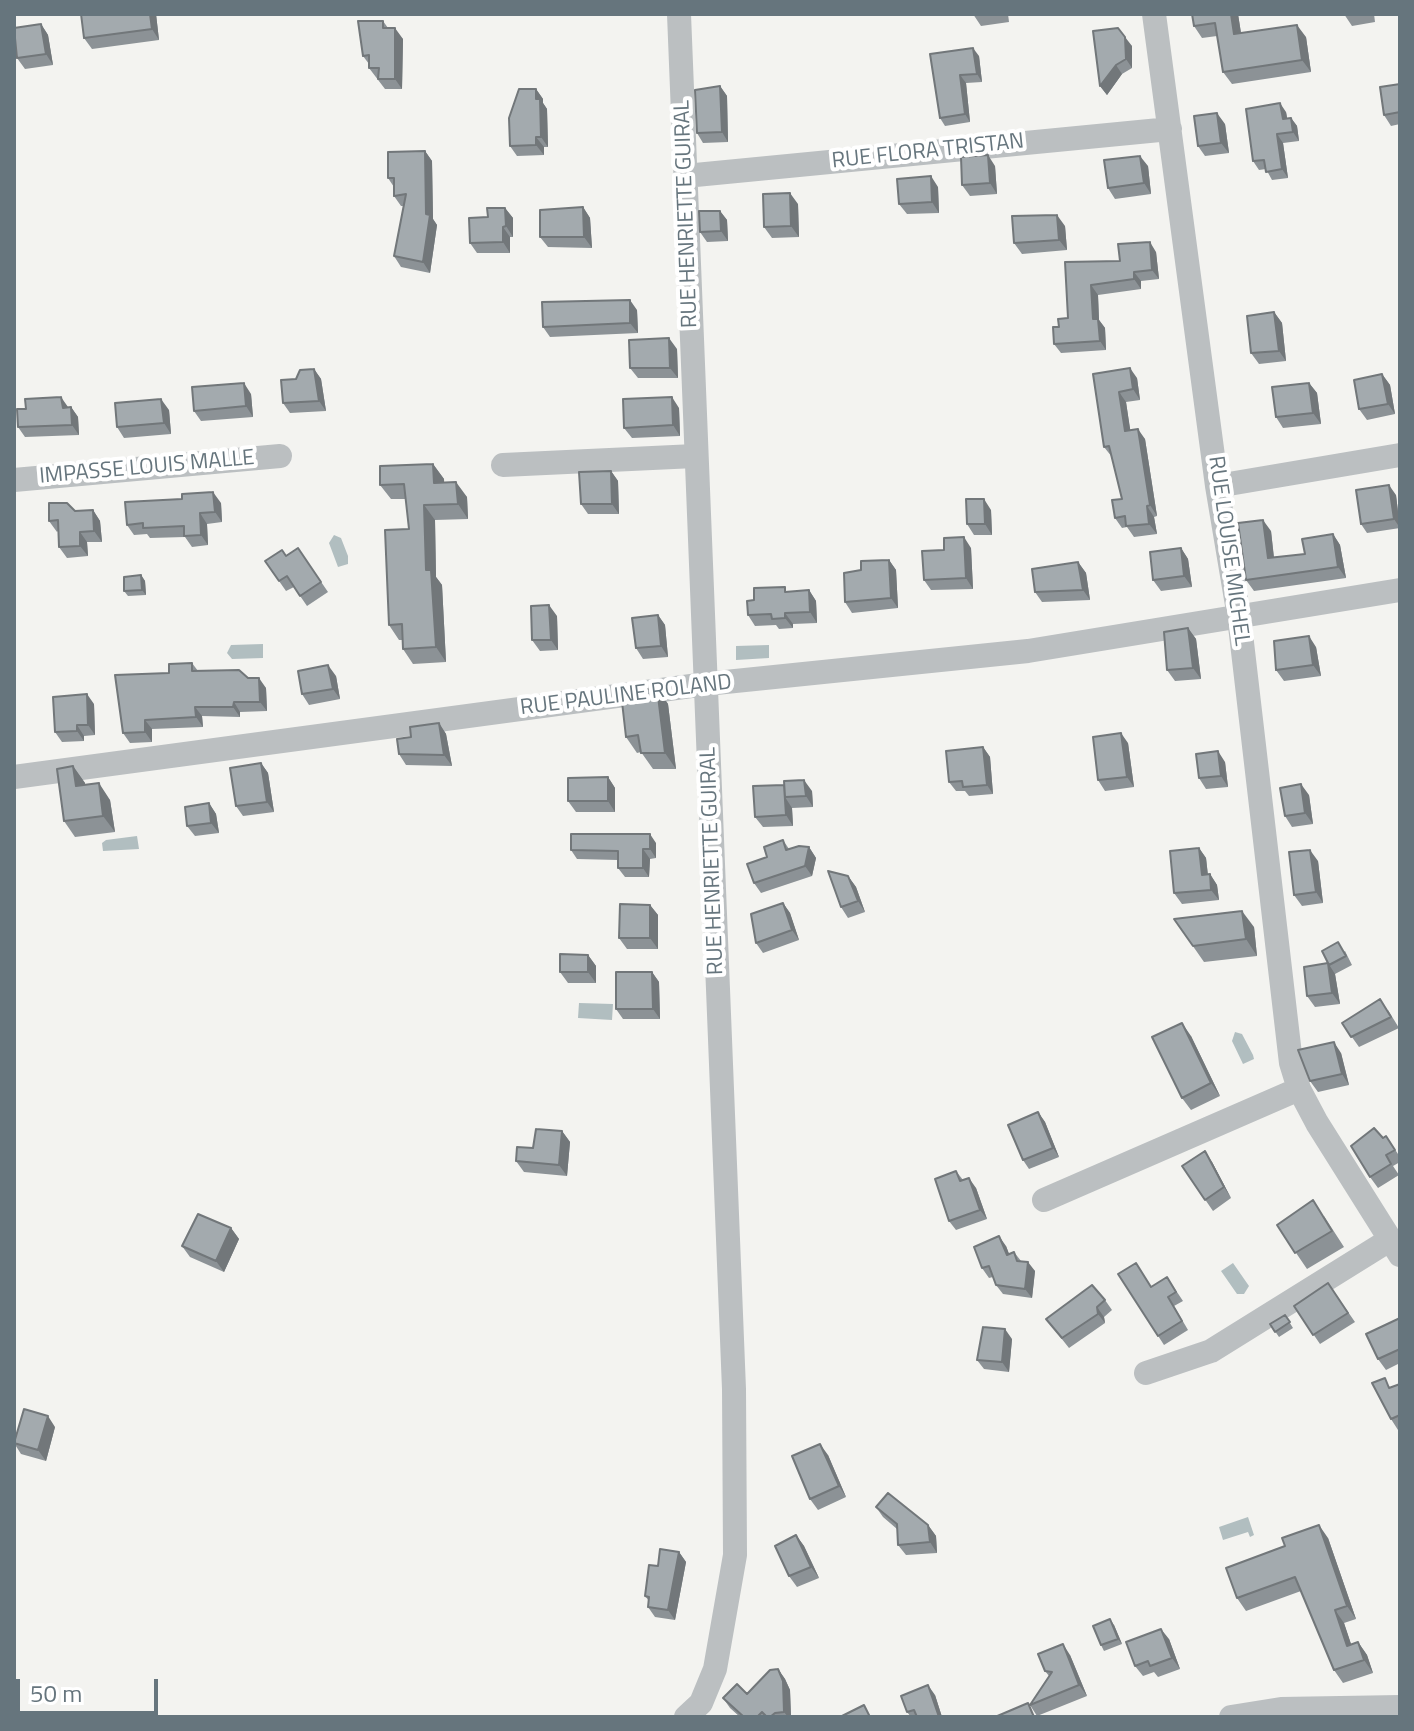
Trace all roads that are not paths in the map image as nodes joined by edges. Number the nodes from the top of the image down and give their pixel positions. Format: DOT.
graph roads {
  1 [pos="679,14"];
  2 [pos="1154,14"];
  3 [pos="1170,129"];
  4 [pos="685,176"];
  5 [pos="1400,455"];
  6 [pos="280,456"];
  7 [pos="695,456"];
  8 [pos="503,465"];
  9 [pos="14,480"];
  10 [pos="1217,486"];
  11 [pos="1400,590"];
  12 [pos="1239,617"];
  13 [pos="706,684"];
  14 [pos="14,777"];
  15 [pos="1299,1089"];
  16 [pos="1044,1200"];
  17 [pos="1395,1247"];
  18 [pos="1146,1373"];
  19 [pos="1400,1707"];
  20 [pos="694,1710"];
  21 [pos="1231,1717"];
  1 -- 4 [label="street, RUE HENRIETTE GUIRAL"];
  2 -- 3 [label="street, RUE LOUISE MICHEL"];
  3 -- 4 [label="street, RUE FLORA TRISTAN"];
  3 -- 10 [label="street, RUE LOUISE MICHEL"];
  4 -- 7 [label="street, RUE HENRIETTE GUIRAL"];
  5 -- 10 [label="street"];
  6 -- 9 [label="street, IMPASSE LOUIS MALLE"];
  7 -- 8 [label="street"];
  7 -- 13 [label="street, RUE HENRIETTE GUIRAL"];
  10 -- 12 [label="street, RUE LOUISE MICHEL"];
  11 -- 12 [label="street, RUE PAULINE ROLAND"];
  12 -- 13 [label="street, RUE PAULINE ROLAND"];
  12 -- 15 [label="street, RUE LOUISE MICHEL"];
  13 -- 14 [label="street, RUE PAULINE ROLAND"];
  13 -- 20 [label="street, RUE HENRIETTE GUIRAL"];
  15 -- 16 [label="street"];
  15 -- 17 [label="street, RUE LOUISE MICHEL"];
  17 -- 18 [label="street"];
  19 -- 21 [label="street"];
}
